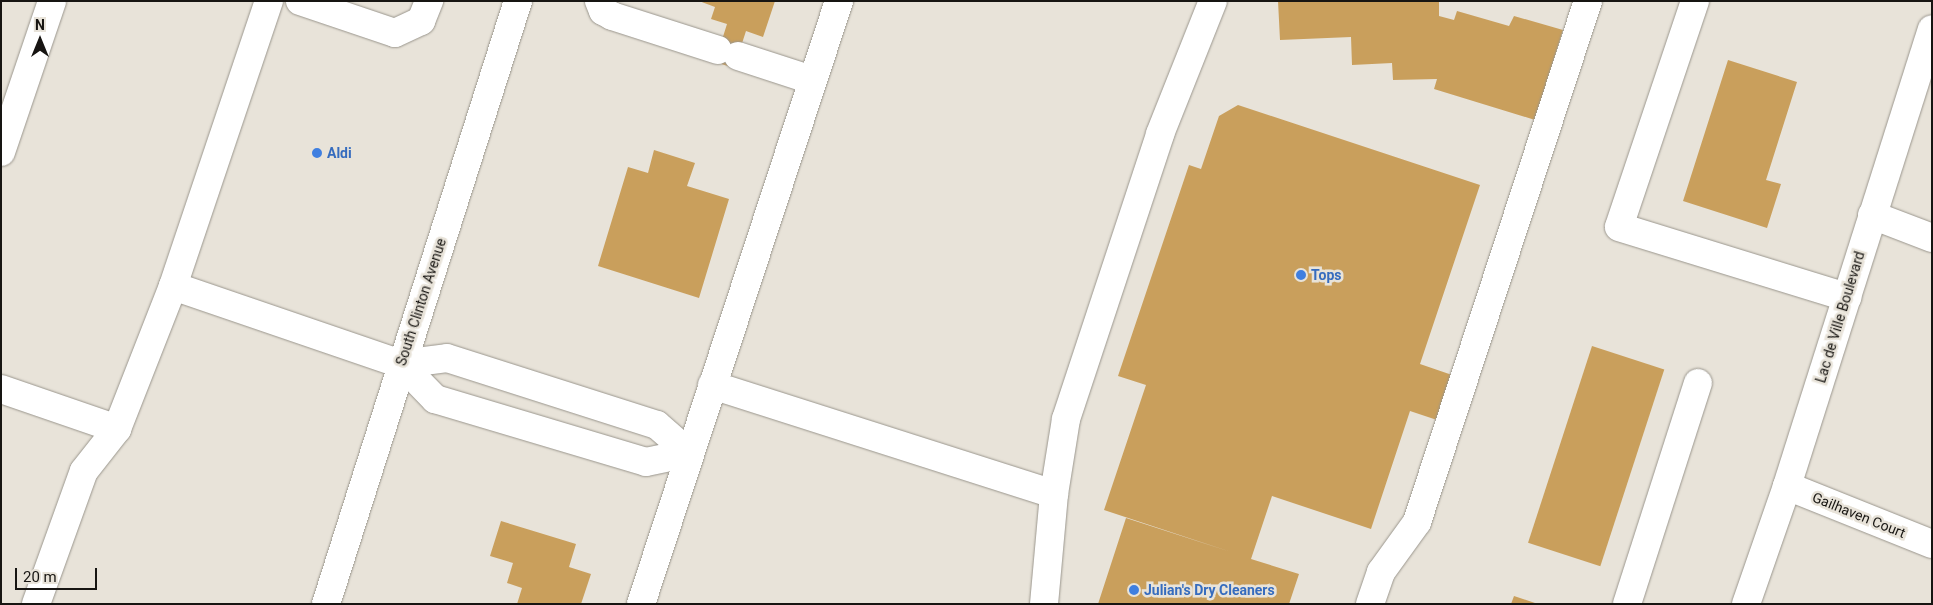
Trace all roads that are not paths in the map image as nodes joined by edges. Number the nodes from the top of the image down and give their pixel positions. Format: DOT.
graph roads {
  1 [pos="52,1"];
  2 [pos="269,1"];
  3 [pos="300,1"];
  4 [pos="430,1"];
  5 [pos="518,1"];
  6 [pos="599,1"];
  7 [pos="838,1"];
  8 [pos="1213,1"];
  9 [pos="1588,1"];
  10 [pos="1696,1"];
  11 [pos="1932,29"];
  12 [pos="812,80"];
  13 [pos="4,137"];
  14 [pos="1872,215"];
  15 [pos="1932,238"];
  16 [pos="173,286"];
  17 [pos="1846,297"];
  18 [pos="401,364"];
  19 [pos="1698,383"];
  20 [pos="712,385"];
  21 [pos="1,389"];
  22 [pos="117,429"];
  23 [pos="689,453"];
  24 [pos="1787,486"];
  25 [pos="1054,494"];
  26 [pos="1932,544"];
  27 [pos="36,604"];
  28 [pos="326,604"];
  29 [pos="641,604"];
  30 [pos="1044,604"];
  31 [pos="1370,604"];
  32 [pos="1627,604"];
  33 [pos="1746,604"];
  1 -- 13 [label="street"];
  2 -- 16 [label="street"];
  3 -- 4 [label="street"];
  5 -- 18 [label="street, South Clinton Avenue"];
  6 -- 12 [label="street"];
  7 -- 12 [label="street"];
  8 -- 25 [label="street"];
  9 -- 31 [label="street"];
  10 -- 17 [label="street"];
  11 -- 14 [label="street, Lac de Ville Boulevard"];
  12 -- 20 [label="street"];
  14 -- 15 [label="street"];
  14 -- 17 [label="street, Lac de Ville Boulevard"];
  16 -- 18 [label="street"];
  16 -- 22 [label="street"];
  17 -- 24 [label="street, Lac de Ville Boulevard"];
  18 -- 23 [label="street"];
  18 -- 23 [label="street"];
  18 -- 28 [label="street, South Clinton Avenue"];
  19 -- 32 [label="street"];
  20 -- 23 [label="street"];
  20 -- 25 [label="street"];
  21 -- 22 [label="street"];
  22 -- 27 [label="street"];
  23 -- 29 [label="street"];
  24 -- 26 [label="street, Gailhaven Court"];
  24 -- 33 [label="street, Lac de Ville Boulevard"];
  25 -- 30 [label="street"];
}
